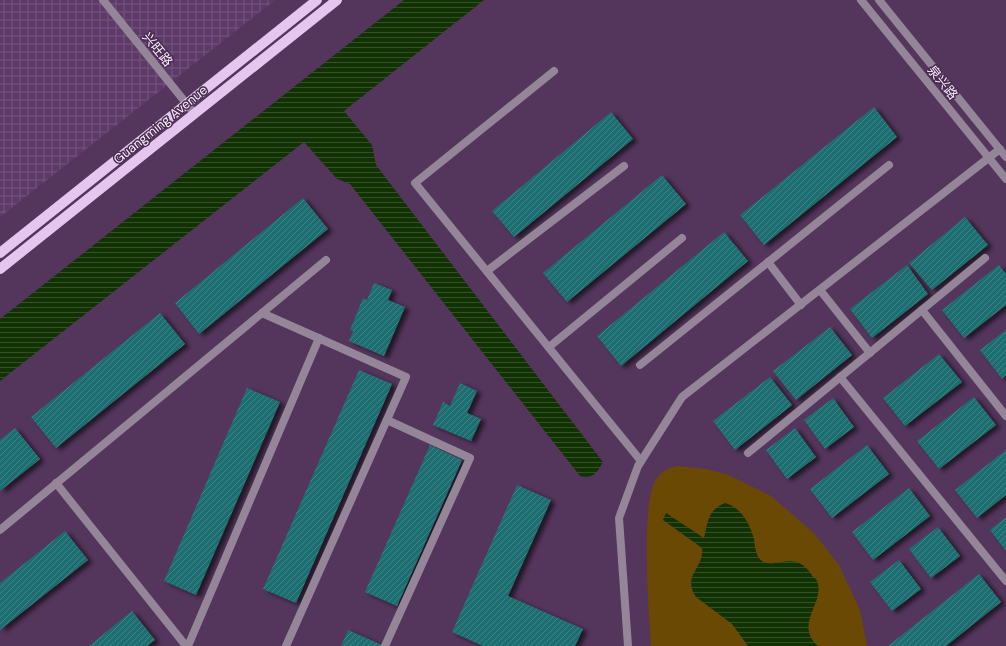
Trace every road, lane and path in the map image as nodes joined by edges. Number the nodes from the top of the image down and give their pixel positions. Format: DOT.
graph roads {
  1 [pos="103,0"];
  2 [pos="317,0"];
  3 [pos="337,0"];
  4 [pos="861,0"];
  5 [pos="879,0"];
  6 [pos="554,71"];
  7 [pos="186,104"];
  8 [pos="194,113"];
  9 [pos="1000,149"];
  10 [pos="1006,157"];
  11 [pos="989,158"];
  12 [pos="889,165"];
  13 [pos="624,166"];
  14 [pos="1006,179"];
  15 [pos="682,238"];
  16 [pos="0,252"];
  17 [pos="985,258"];
  18 [pos="326,260"];
  19 [pos="768,262"];
  20 [pos="0,269"];
  21 [pos="487,271"];
  22 [pos="820,290"];
  23 [pos="801,305"];
  24 [pos="922,310"];
  25 [pos="262,313"];
  26 [pos="319,338"];
  27 [pos="549,347"];
  28 [pos="870,353"];
  29 [pos="640,365"];
  30 [pos="840,377"];
  31 [pos="1006,416"];
  32 [pos="387,420"];
  33 [pos="748,454"];
  34 [pos="641,460"];
  35 [pos="56,483"];
  36 [pos="0,530"];
  37 [pos="1006,581"];
  38 [pos="187,646"];
  39 [pos="286,646"];
  40 [pos="386,646"];
  41 [pos="628,646"];
  1 -- 7 [label="street, 兴旺路"];
  2 -- 7 [label="main road, Guangming Avenue"];
  3 -- 8 [label="main road, Guangming Avenue"];
  4 -- 11 [label="street, 泉兴路"];
  5 -- 9 [label="street, 泉兴路"];
  6 -- 21 [label="street"];
  7 -- 8 [label="street, 兴旺路"];
  7 -- 16 [label="main road, Guangming Avenue"];
  8 -- 20 [label="main road, Guangming Avenue"];
  9 -- 10 [label="street, 泉兴路"];
  9 -- 11 [label="street"];
  11 -- 14 [label="street, 泉兴路"];
  11 -- 22 [label="street"];
  12 -- 19 [label="street"];
  13 -- 21 [label="street"];
  15 -- 27 [label="street"];
  17 -- 24 [label="street"];
  18 -- 25 [label="street"];
  19 -- 23 [label="street"];
  19 -- 29 [label="street"];
  21 -- 27 [label="street"];
  22 -- 23 [label="street"];
  22 -- 28 [label="street"];
  23 -- 34 [label="street"];
  24 -- 28 [label="street"];
  24 -- 31 [label="street"];
  25 -- 26 [label="street"];
  25 -- 35 [label="street"];
  26 -- 32 [label="street"];
  26 -- 38 [label="street"];
  27 -- 34 [label="street"];
  28 -- 30 [label="street"];
  30 -- 33 [label="street"];
  30 -- 37 [label="street"];
  32 -- 39 [label="street"];
  32 -- 40 [label="street"];
  34 -- 41 [label="street"];
  35 -- 36 [label="street"];
  35 -- 38 [label="street"];
}
